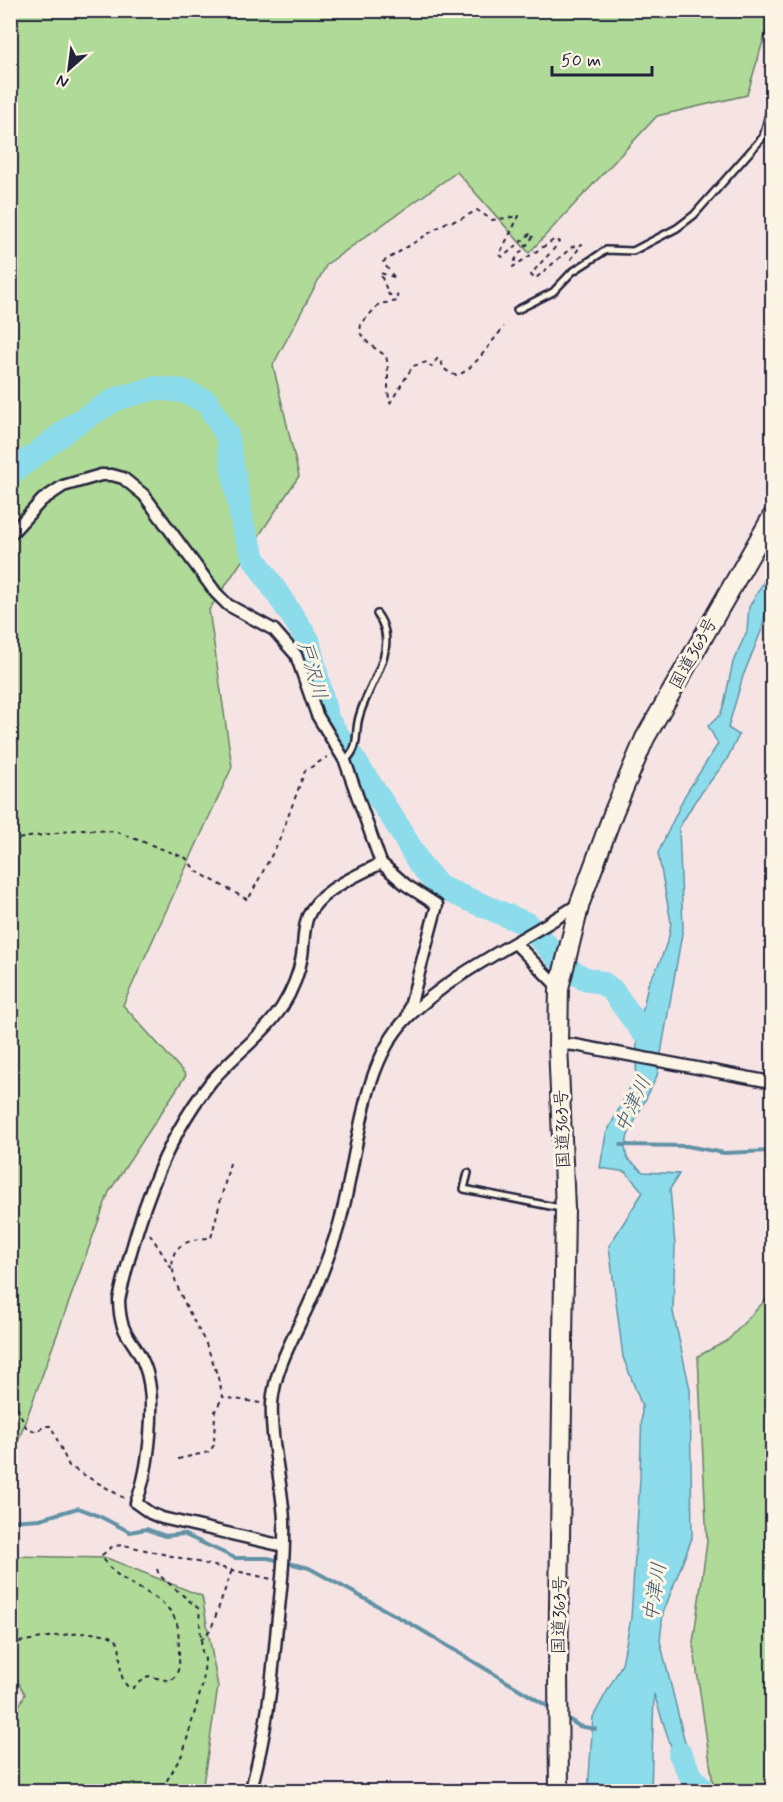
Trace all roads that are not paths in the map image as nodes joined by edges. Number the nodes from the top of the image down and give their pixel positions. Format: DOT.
graph roads {
  1 [pos="772,103"];
  2 [pos="517,310"];
  3 [pos="772,516"];
  4 [pos="10,535"];
  5 [pos="377,614"];
  6 [pos="345,761"];
  7 [pos="381,863"];
  8 [pos="580,903"];
  9 [pos="516,944"];
  10 [pos="559,988"];
  11 [pos="407,1018"];
  12 [pos="566,1044"];
  13 [pos="772,1080"];
  14 [pos="468,1173"];
  15 [pos="565,1209"];
  16 [pos="283,1546"];
  17 [pos="250,1791"];
  18 [pos="559,1791"];
  1 -- 2 [label="lane"];
  3 -- 8 [label="highway, 国道363号"];
  4 -- 6 [label="street"];
  5 -- 6 [label="lane"];
  6 -- 7 [label="street"];
  7 -- 11 [label="street"];
  7 -- 16 [label="street"];
  8 -- 9 [label="street"];
  8 -- 10 [label="highway, 国道363号"];
  9 -- 10 [label="street"];
  9 -- 11 [label="street"];
  10 -- 12 [label="highway, 国道363号"];
  11 -- 16 [label="street"];
  12 -- 13 [label="street"];
  12 -- 15 [label="highway, 国道363号"];
  14 -- 15 [label="lane"];
  15 -- 18 [label="highway, 国道363号"];
  16 -- 17 [label="street"];
}
